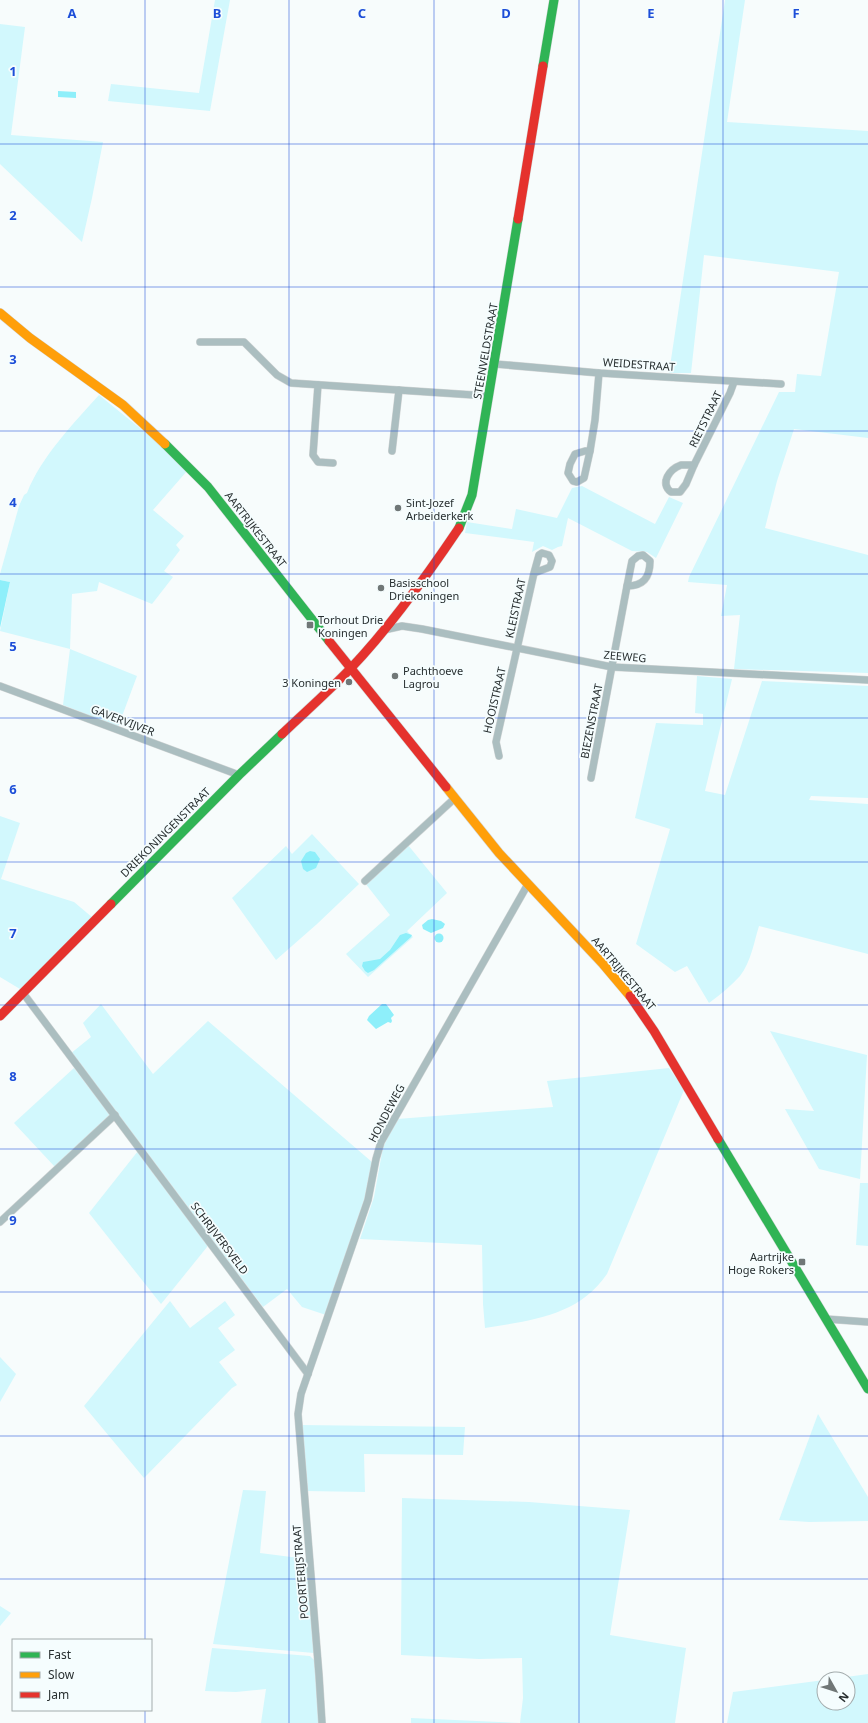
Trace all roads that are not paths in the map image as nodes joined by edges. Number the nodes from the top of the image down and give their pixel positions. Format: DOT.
graph roads {
  1 [pos="554,0"];
  2 [pos="0,313"];
  3 [pos="200,342"];
  4 [pos="495,364"];
  5 [pos="599,373"];
  6 [pos="734,382"];
  7 [pos="781,384"];
  8 [pos="318,385"];
  9 [pos="398,390"];
  10 [pos="489,396"];
  11 [pos="392,451"];
  12 [pos="590,451"];
  13 [pos="333,463"];
  14 [pos="694,465"];
  15 [pos="534,573"];
  16 [pos="627,586"];
  17 [pos="384,630"];
  18 [pos="517,648"];
  19 [pos="350,668"];
  20 [pos="612,668"];
  21 [pos="868,680"];
  22 [pos="0,686"];
  23 [pos="499,756"];
  24 [pos="239,775"];
  25 [pos="591,778"];
  26 [pos="455,798"];
  27 [pos="366,881"];
  28 [pos="528,884"];
  29 [pos="23,993"];
  30 [pos="0,1016"];
  31 [pos="115,1115"];
  32 [pos="0,1222"];
  33 [pos="826,1319"];
  34 [pos="868,1322"];
  35 [pos="308,1374"];
  36 [pos="868,1389"];
  37 [pos="298,1419"];
  38 [pos="322,1723"];
  1 -- 4 [label="street, STEENVELDSTRAAT"];
  2 -- 19 [label="street, AARTRIJKESTRAAT"];
  3 -- 8 [label="street"];
  4 -- 5 [label="street, WEIDESTRAAT"];
  4 -- 10 [label="street, STEENVELDSTRAAT"];
  5 -- 6 [label="street, WEIDESTRAAT"];
  5 -- 12 [label="street"];
  6 -- 7 [label="street, WEIDESTRAAT"];
  6 -- 14 [label="street, RIETSTRAAT"];
  8 -- 9 [label="street"];
  8 -- 13 [label="street"];
  9 -- 10 [label="street"];
  9 -- 11 [label="street"];
  10 -- 17 [label="street, STEENVELDSTRAAT"];
  14 -- 14 [label="street, RIETSTRAAT"];
  15 -- 18 [label="street, KLEISTRAAT"];
  16 -- 20 [label="street, BIEZENSTRAAT"];
  17 -- 18 [label="street, ZEEWEG"];
  17 -- 19 [label="street, STEENVELDSTRAAT"];
  18 -- 20 [label="street, ZEEWEG"];
  18 -- 23 [label="street, HOOISTRAAT"];
  19 -- 24 [label="street, DRIEKONINGENSTRAAT"];
  19 -- 26 [label="street, AARTRIJKESTRAAT"];
  20 -- 21 [label="street, ZEEWEG"];
  20 -- 25 [label="street, BIEZENSTRAAT"];
  22 -- 24 [label="street, GAVERVIJVER"];
  24 -- 29 [label="street, DRIEKONINGENSTRAAT"];
  26 -- 27 [label="street"];
  26 -- 28 [label="street, AARTRIJKESTRAAT"];
  28 -- 33 [label="street, AARTRIJKESTRAAT"];
  28 -- 35 [label="street, HONDEWEG"];
  29 -- 30 [label="street, DRIEKONINGENSTRAAT"];
  29 -- 31 [label="street, SCHRIJVERSVELD"];
  31 -- 32 [label="street"];
  31 -- 35 [label="street, SCHRIJVERSVELD"];
  33 -- 34 [label="street"];
  33 -- 36 [label="street, AARTRIJKESTRAAT"];
  35 -- 37 [label="street, HONDEWEG"];
  37 -- 38 [label="street, POORTERIJSTRAAT"];
}
